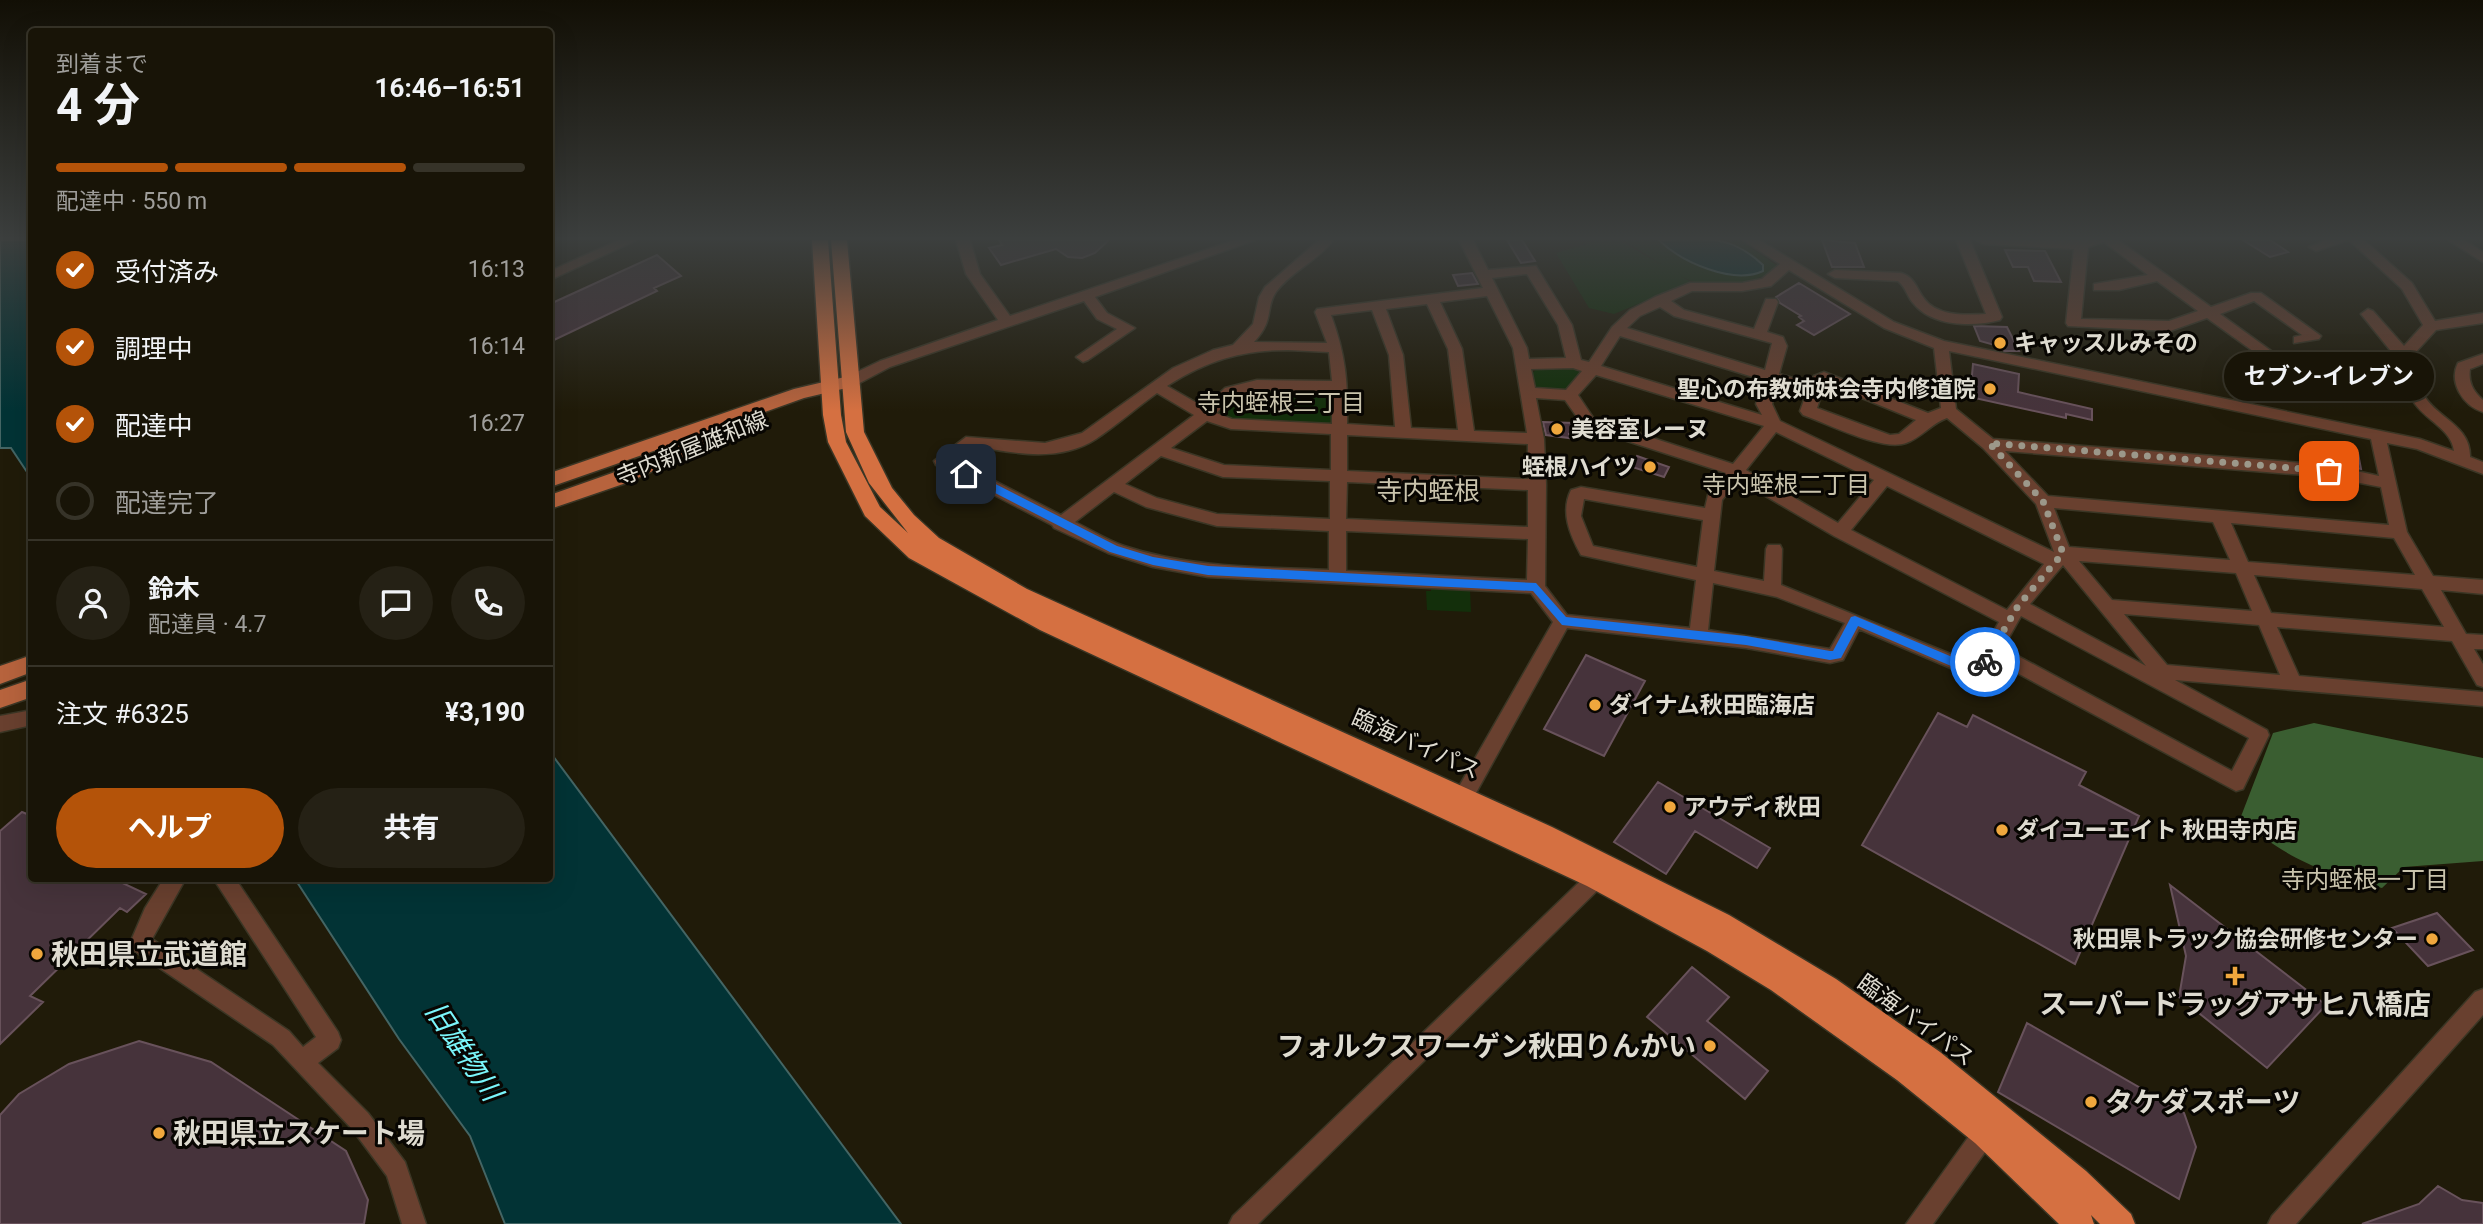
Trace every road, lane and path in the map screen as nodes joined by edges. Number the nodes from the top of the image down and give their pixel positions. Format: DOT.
graph roads {
  1 [pos="828,297"];
  2 [pos="839,297"];
  3 [pos="989,297"];
  4 [pos="1077,297"];
  5 [pos="1088,297"];
  6 [pos="1265,297"];
  7 [pos="1430,297"];
  8 [pos="1431,297"];
  9 [pos="1496,297"];
  10 [pos="1548,297"];
  11 [pos="1667,297"];
  12 [pos="1843,297"];
  13 [pos="1916,297"];
  14 [pos="1987,297"];
  15 [pos="2076,297"];
  16 [pos="2190,297"];
  17 [pos="2253,297"];
  18 [pos="2258,297"];
  19 [pos="2414,297"];
  20 [pos="1660,300"];
  21 [pos="1771,302"];
  22 [pos="1377,303"];
  23 [pos="2210,311"];
  24 [pos="2368,314"];
  25 [pos="2483,318"];
  26 [pos="2466,321"];
  27 [pos="1007,322"];
  28 [pos="2431,326"];
  29 [pos="1617,330"];
  30 [pos="2483,332"];
  31 [pos="1759,335"];
  32 [pos="2299,341"];
  33 [pos="1941,345"];
  34 [pos="1336,348"];
  35 [pos="1237,349"];
  36 [pos="2406,353"];
  37 [pos="2269,356"];
  38 [pos="1083,357"];
  39 [pos="2483,359"];
  40 [pos="1574,363"];
  41 [pos="1523,364"];
  42 [pos="1592,368"];
  43 [pos="1771,377"];
  44 [pos="840,385"];
  45 [pos="1340,386"];
  46 [pos="1157,387"];
  47 [pos="1814,390"];
  48 [pos="1529,394"];
  49 [pos="1570,395"];
  50 [pos="2483,407"];
  51 [pos="1949,411"];
  52 [pos="1205,415"];
  53 [pos="1928,419"];
  54 [pos="1774,425"];
  55 [pos="1341,430"];
  56 [pos="1404,433"];
  57 [pos="1468,436"];
  58 [pos="2378,436"];
  59 [pos="1536,439"];
  60 [pos="1989,443"];
  61 [pos="1159,450"];
  62 [pos="2462,458"];
  63 [pos="2483,468"];
  64 [pos="1736,471"];
  65 [pos="1339,477"];
  66 [pos="1884,478"];
  67 [pos="553,479"];
  68 [pos="2387,483"];
  69 [pos="1111,484"];
  70 [pos="1538,485"];
  71 [pos="553,501"];
  72 [pos="2043,501"];
  73 [pos="1710,515"];
  74 [pos="2219,516"];
  75 [pos="1060,524"];
  76 [pos="1339,525"];
  77 [pos="2399,532"];
  78 [pos="1536,533"];
  79 [pos="1840,533"];
  80 [pos="1774,549"];
  81 [pos="2060,557"];
  82 [pos="2241,568"];
  83 [pos="1337,576"];
  84 [pos="1704,577"];
  85 [pos="2426,582"];
  86 [pos="1536,587"];
  87 [pos="2483,587"];
  88 [pos="1772,589"];
  89 [pos="2109,606"];
  90 [pos="2014,613"];
  91 [pos="1855,620"];
  92 [pos="2264,620"];
  93 [pos="1562,621"];
  94 [pos="1698,636"];
  95 [pos="2459,638"];
  96 [pos="2483,642"];
  97 [pos="1992,650"];
  98 [pos="28,664"];
  99 [pos="0,675"];
  100 [pos="2164,678"];
  101 [pos="2483,680"];
  102 [pos="2292,683"];
  103 [pos="28,689"];
  104 [pos="0,699"];
  105 [pos="2483,699"];
  106 [pos="28,718"];
  107 [pos="0,724"];
  108 [pos="1464,796"];
  109 [pos="1602,873"];
  110 [pos="173,882"];
  111 [pos="226,882"];
  112 [pos="2483,999"];
  113 [pos="302,1062"];
  114 [pos="1985,1133"];
  115 [pos="414,1224"];
  116 [pos="1241,1224"];
  117 [pos="1918,1224"];
  118 [pos="2080,1224"];
  119 [pos="2121,1224"];
  120 [pos="2280,1224"];
  1 -- 44 [label="highway, 臨海バイパス"];
  2 -- 44 [label="highway, 臨海バイパス"];
  3 -- 27 [label="street"];
  4 -- 27 [label="street"];
  5 -- 38 [label="street"];
  6 -- 35 [label="street"];
  7 -- 22 [label="street"];
  8 -- 57 [label="street"];
  9 -- 41 [label="street"];
  10 -- 40 [label="street"];
  11 -- 20 [label="street"];
  12 -- 33 [label="street"];
  13 -- 14 [label="street"];
  15 -- 23 [label="street"];
  16 -- 23 [label="street"];
  17 -- 23 [label="street"];
  18 -- 32 [label="street"];
  19 -- 28 [label="street"];
  20 -- 29 [label="street"];
  20 -- 31 [label="street"];
  21 -- 31 [label="street"];
  22 -- 34 [label="street"];
  22 -- 56 [label="street"];
  23 -- 37 [label="street"];
  24 -- 36 [label="street"];
  25 -- 26 [label="street"];
  26 -- 28 [label="street"];
  26 -- 30 [label="street"];
  27 -- 44 [label="street"];
  28 -- 36 [label="street"];
  29 -- 42 [label="street"];
  29 -- 43 [label="street"];
  31 -- 43 [label="street"];
  33 -- 51 [label="street"];
  33 -- 58 [label="street"];
  34 -- 35 [label="street"];
  34 -- 45 [label="street"];
  35 -- 46 [label="street"];
  36 -- 62 [label="street"];
  39 -- 50 [label="street"];
  40 -- 41 [label="street"];
  40 -- 42 [label="street"];
  41 -- 48 [label="street"];
  42 -- 49 [label="street"];
  42 -- 54 [label="street"];
  43 -- 47 [label="street"];
  43 -- 54 [label="street"];
  44 -- 67 [label="main road, 寺内新屋雄和線"];
  44 -- 71 [label="main road, 寺内新屋雄和線"];
  44 -- 108 [label="highway, 臨海バイパス"];
  44 -- 109 [label="highway, 臨海バイパス"];
  45 -- 52 [label="street"];
  45 -- 55 [label="street"];
  46 -- 52 [label="street"];
  46 -- 75 [label="street"];
  47 -- 53 [label="street"];
  47 -- 53 [label="street"];
  48 -- 49 [label="street"];
  48 -- 59 [label="street"];
  49 -- 64 [label="street"];
  51 -- 53 [label="street"];
  51 -- 60 [label="street"];
  52 -- 55 [label="street"];
  52 -- 61 [label="street"];
  54 -- 64 [label="street"];
  54 -- 66 [label="street"];
  55 -- 56 [label="street"];
  55 -- 65 [label="street"];
  56 -- 57 [label="street"];
  57 -- 59 [label="street"];
  58 -- 62 [label="street"];
  58 -- 68 [label="street"];
  59 -- 70 [label="street"];
  60 -- 68 [label="street"];
  60 -- 72 [label="street"];
  61 -- 65 [label="street"];
  61 -- 69 [label="street"];
  62 -- 63 [label="street"];
  64 -- 73 [label="street"];
  64 -- 79 [label="street"];
  65 -- 70 [label="street"];
  65 -- 76 [label="street"];
  66 -- 79 [label="street"];
  66 -- 81 [label="street"];
  68 -- 77 [label="street"];
  69 -- 75 [label="street"];
  69 -- 76 [label="street"];
  70 -- 78 [label="street"];
  72 -- 74 [label="street"];
  72 -- 81 [label="street"];
  73 -- 84 [label="street"];
  73 -- 84 [label="street"];
  74 -- 77 [label="street"];
  74 -- 82 [label="street"];
  75 -- 83 [label="street"];
  76 -- 78 [label="street"];
  76 -- 83 [label="street"];
  77 -- 85 [label="street"];
  78 -- 86 [label="street"];
  79 -- 90 [label="street"];
  80 -- 88 [label="street"];
  81 -- 82 [label="street"];
  81 -- 89 [label="street"];
  81 -- 90 [label="street"];
  82 -- 85 [label="street"];
  82 -- 92 [label="street"];
  83 -- 86 [label="street"];
  84 -- 88 [label="street"];
  84 -- 94 [label="street"];
  85 -- 87 [label="street"];
  85 -- 95 [label="street"];
  86 -- 93 [label="street"];
  88 -- 91 [label="street"];
  89 -- 92 [label="street"];
  89 -- 100 [label="street"];
  90 -- 97 [label="street"];
  90 -- 100 [label="street"];
  91 -- 94 [label="street"];
  91 -- 97 [label="street"];
  92 -- 95 [label="street"];
  92 -- 102 [label="street"];
  93 -- 94 [label="street"];
  93 -- 108 [label="street"];
  95 -- 96 [label="street"];
  95 -- 101 [label="street"];
  97 -- 100 [label="street"];
  98 -- 99 [label="main road"];
  100 -- 102 [label="street"];
  102 -- 105 [label="street"];
  103 -- 104 [label="main road"];
  106 -- 107 [label="street"];
  108 -- 109 [label="highway, 臨海バイパス"];
  109 -- 114 [label="highway, 臨海バイパス"];
  109 -- 116 [label="street"];
  109 -- 119 [label="highway, 臨海バイパス"];
  110 -- 113 [label="street"];
  111 -- 113 [label="street"];
  112 -- 120 [label="street"];
  113 -- 115 [label="street"];
  114 -- 117 [label="street"];
  114 -- 118 [label="highway, 臨海バイパス"];
}
